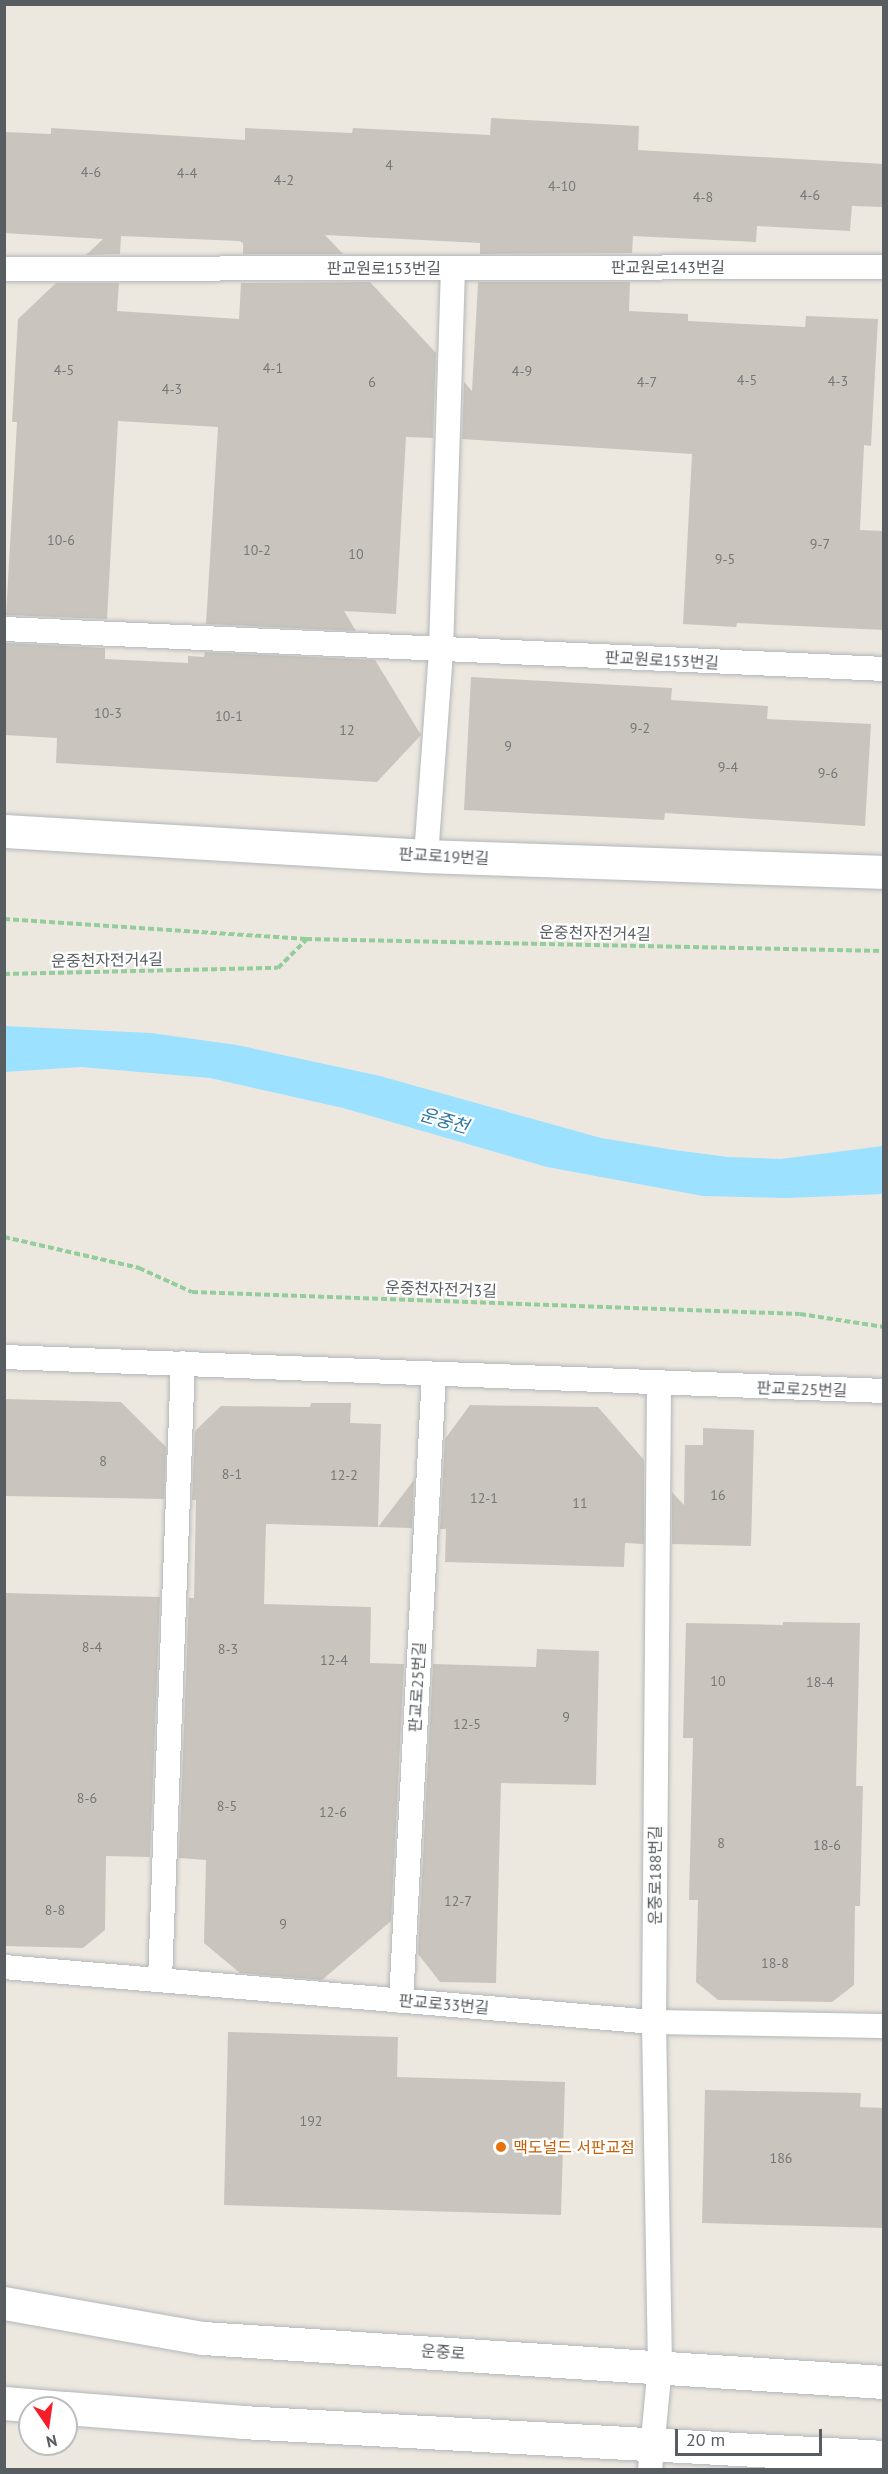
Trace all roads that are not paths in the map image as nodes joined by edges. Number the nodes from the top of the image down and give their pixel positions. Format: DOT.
graph roads {
  1 [pos="884,267"];
  2 [pos="453,268"];
  3 [pos="4,269"];
  4 [pos="4,629"];
  5 [pos="441,650"];
  6 [pos="884,669"];
  7 [pos="4,831"];
  8 [pos="426,856"];
  9 [pos="884,872"];
  10 [pos="4,1357"];
  11 [pos="183,1363"];
  12 [pos="434,1374"];
  13 [pos="659,1384"];
  14 [pos="884,1391"];
  15 [pos="4,1967"];
  16 [pos="160,1980"];
  17 [pos="401,2001"];
  18 [pos="654,2022"];
  19 [pos="884,2025"];
  20 [pos="4,2303"];
  21 [pos="660,2366"];
  22 [pos="884,2382"];
  23 [pos="78,2409"];
  24 [pos="651,2456"];
  25 [pos="884,2457"];
  1 -- 2 [label="lane, 판교원로143번길"];
  2 -- 3 [label="lane, 판교원로153번길"];
  2 -- 5 [label="lane, 판교원로153번길"];
  4 -- 5 [label="lane, 판교원로153번길"];
  5 -- 6 [label="lane, 판교원로153번길"];
  5 -- 8 [label="lane, 판교원로153번길"];
  7 -- 8 [label="main road, 판교로19번길"];
  8 -- 9 [label="main road, 판교로19번길"];
  10 -- 11 [label="lane, 판교로25번길"];
  11 -- 12 [label="lane, 판교로25번길"];
  11 -- 16 [label="lane"];
  12 -- 13 [label="lane, 판교로25번길"];
  12 -- 17 [label="lane, 판교로25번길"];
  13 -- 14 [label="lane, 판교로25번길"];
  13 -- 18 [label="lane, 운중로188번길"];
  15 -- 16 [label="lane, 판교로33번길"];
  16 -- 17 [label="lane, 판교로33번길"];
  17 -- 18 [label="lane, 판교로33번길"];
  18 -- 19 [label="lane, 판교로33번길"];
  18 -- 21 [label="lane, 운중로188번길"];
  20 -- 21 [label="main road, 운중로"];
  21 -- 22 [label="main road, 운중로"];
  21 -- 24 [label="lane, 운중로188번길"];
  23 -- 24 [label="main road"];
  24 -- 25 [label="main road"];
}
